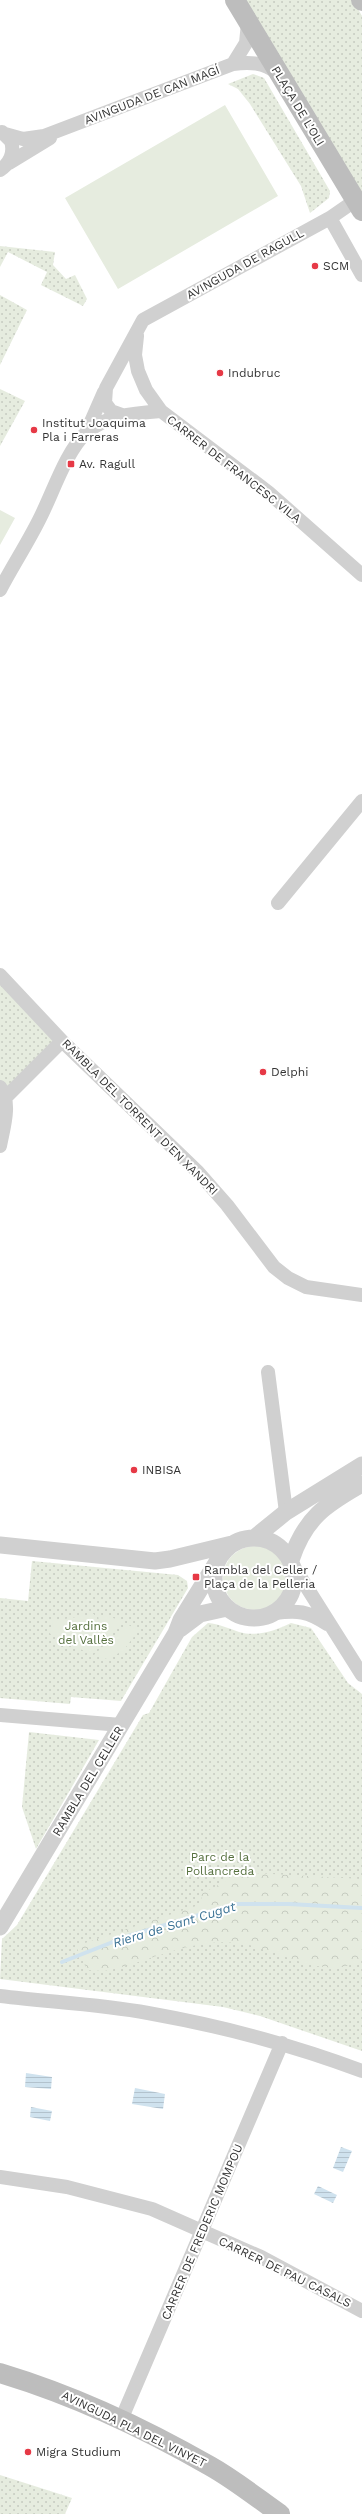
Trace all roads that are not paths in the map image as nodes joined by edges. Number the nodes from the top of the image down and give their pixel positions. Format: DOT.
graph roads {
  1 [pos="235,0"];
  2 [pos="248,23"];
  3 [pos="233,64"];
  4 [pos="279,74"];
  5 [pos="71,125"];
  6 [pos="2,132"];
  7 [pos="5,166"];
  8 [pos="359,205"];
  9 [pos="330,218"];
  10 [pos="362,275"];
  11 [pos="138,330"];
  12 [pos="138,372"];
  13 [pos="113,375"];
  14 [pos="106,388"];
  15 [pos="146,390"];
  16 [pos="161,412"];
  17 [pos="131,414"];
  18 [pos="86,433"];
  19 [pos="362,575"];
  20 [pos="1,588"];
  21 [pos="362,801"];
  22 [pos="278,904"];
  23 [pos="0,975"];
  24 [pos="62,1041"];
  25 [pos="2,1091"];
  26 [pos="0,1146"];
  27 [pos="362,1295"];
  28 [pos="268,1372"];
  29 [pos="362,1465"];
  30 [pos="362,1484"];
  31 [pos="286,1512"];
  32 [pos="254,1538"];
  33 [pos="233,1544"];
  34 [pos="0,1545"];
  35 [pos="217,1562"];
  36 [pos="292,1564"];
  37 [pos="227,1608"];
  38 [pos="275,1613"];
  39 [pos="331,1628"];
  40 [pos="176,1633"];
  41 [pos="362,1675"];
  42 [pos="0,1715"];
  43 [pos="121,1725"];
  44 [pos="0,1927"];
  45 [pos="0,1996"];
  46 [pos="282,2043"];
  47 [pos="362,2071"];
  48 [pos="0,2177"];
  49 [pos="202,2232"];
  50 [pos="362,2312"];
  51 [pos="0,2373"];
  52 [pos="121,2420"];
  53 [pos="280,2514"];
  1 -- 2 [label="main road, PLAÇA DE L'OLI"];
  2 -- 3 [label="street, AVINGUDA DE CAN MAGÍ"];
  2 -- 4 [label="main road, PLAÇA DE L'OLI"];
  3 -- 4 [label="street, AVINGUDA DE CAN MAGÍ"];
  3 -- 5 [label="street, AVINGUDA DE CAN MAGÍ"];
  4 -- 8 [label="main road, PLAÇA DE L'OLI"];
  5 -- 6 [label="street, AVINGUDA DE CAN MAGÍ"];
  5 -- 7 [label="street, AVINGUDA DE CAN MAGÍ"];
  6 -- 7 [label="street"];
  8 -- 9 [label="street, AVINGUDA DE RAGULL"];
  9 -- 10 [label="street"];
  9 -- 11 [label="street, AVINGUDA DE RAGULL"];
  11 -- 12 [label="street"];
  11 -- 13 [label="street"];
  12 -- 13 [label="street"];
  12 -- 15 [label="street"];
  13 -- 14 [label="street"];
  14 -- 17 [label="street"];
  14 -- 18 [label="street, CARRER DE FRANCESC VILA"];
  15 -- 16 [label="street, CARRER DE FRANCESC VILA"];
  15 -- 17 [label="street"];
  16 -- 17 [label="street, CARRER DE FRANCESC VILA"];
  16 -- 19 [label="street, CARRER DE FRANCESC VILA"];
  17 -- 18 [label="street, CARRER DE FRANCESC VILA"];
  18 -- 20 [label="street, CARRER DE FRANCESC VILA"];
  21 -- 22 [label="street"];
  23 -- 24 [label="street, RAMBLA DEL TORRENT D'EN XANDRI"];
  24 -- 25 [label="street"];
  24 -- 27 [label="street, RAMBLA DEL TORRENT D'EN XANDRI"];
  25 -- 26 [label="street"];
  28 -- 31 [label="street"];
  29 -- 31 [label="street"];
  30 -- 36 [label="street"];
  31 -- 32 [label="street"];
  32 -- 33 [label="street"];
  32 -- 36 [label="street"];
  33 -- 34 [label="street"];
  33 -- 35 [label="street"];
  35 -- 37 [label="street"];
  35 -- 40 [label="street, RAMBLA DEL CELLER"];
  36 -- 38 [label="street"];
  36 -- 39 [label="street"];
  37 -- 38 [label="street"];
  37 -- 40 [label="street, RAMBLA DEL CELLER"];
  38 -- 39 [label="street"];
  39 -- 41 [label="street"];
  40 -- 43 [label="street, RAMBLA DEL CELLER"];
  42 -- 43 [label="street"];
  43 -- 44 [label="street, RAMBLA DEL CELLER"];
  45 -- 46 [label="street"];
  46 -- 47 [label="street"];
  46 -- 49 [label="street, CARRER DE FREDERIC MOMPOU"];
  48 -- 49 [label="street, CARRER DE PAU CASALS"];
  49 -- 50 [label="street, CARRER DE PAU CASALS"];
  49 -- 52 [label="street, CARRER DE FREDERIC MOMPOU"];
  51 -- 52 [label="main road, AVINGUDA PLA DEL VINYET"];
  52 -- 53 [label="main road, AVINGUDA PLA DEL VINYET"];
}
